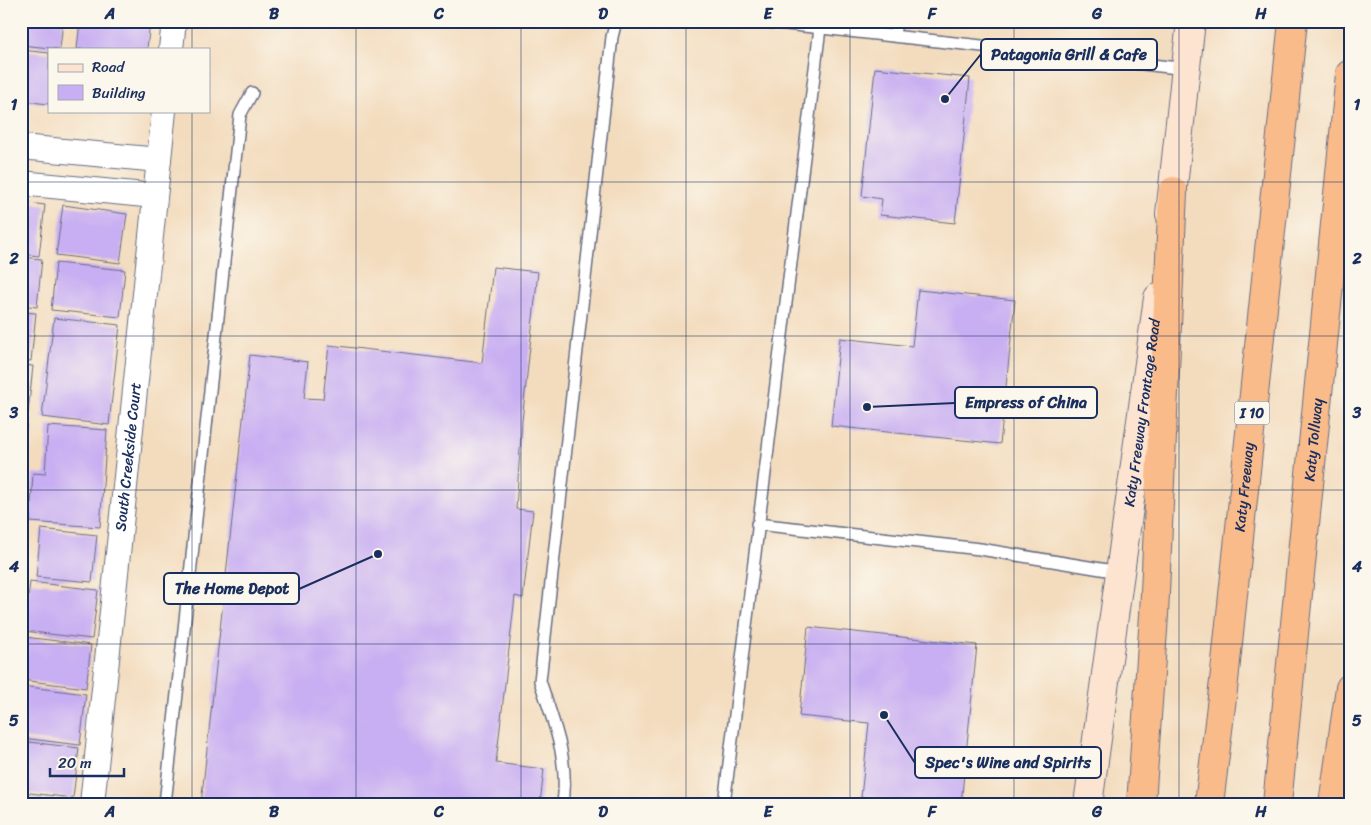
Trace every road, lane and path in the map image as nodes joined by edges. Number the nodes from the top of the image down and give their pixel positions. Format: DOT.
graph roads {
  1 [pos="174,21"];
  2 [pos="616,21"];
  3 [pos="759,21"];
  4 [pos="896,21"];
  5 [pos="1191,21"];
  6 [pos="1293,21"];
  7 [pos="820,28"];
  8 [pos="894,36"];
  9 [pos="171,48"];
  10 [pos="1187,69"];
  11 [pos="1350,74"];
  12 [pos="252,93"];
  13 [pos="164,112"];
  14 [pos="21,147"];
  15 [pos="159,160"];
  16 [pos="21,183"];
  17 [pos="1173,191"];
  18 [pos="155,196"];
  19 [pos="757,524"];
  20 [pos="1119,572"];
  21 [pos="1350,688"];
  22 [pos="92,804"];
  23 [pos="165,804"];
  24 [pos="563,804"];
  25 [pos="724,804"];
  26 [pos="1088,804"];
  27 [pos="1141,804"];
  28 [pos="1209,804"];
  29 [pos="1277,804"];
  30 [pos="1333,804"];
  1 -- 9 [label="street"];
  2 -- 24 [label="lane"];
  3 -- 7 [label="lane"];
  4 -- 8 [label="lane"];
  5 -- 10 [label="main road, Katy Freeway Frontage Road"];
  6 -- 28 [label="highway, Katy Freeway / I 10"];
  7 -- 8 [label="lane"];
  7 -- 19 [label="lane"];
  8 -- 10 [label="lane"];
  10 -- 17 [label="main road, Katy Freeway Frontage Road"];
  11 -- 29 [label="highway, Katy Tollway"];
  12 -- 23 [label="lane"];
  13 -- 15 [label="street, South Creekside Court"];
  14 -- 15 [label="street"];
  15 -- 18 [label="street, South Creekside Court"];
  16 -- 18 [label="street"];
  17 -- 20 [label="main road, Katy Freeway Frontage Road"];
  17 -- 27 [label="highway"];
  18 -- 22 [label="street, South Creekside Court"];
  19 -- 20 [label="lane"];
  19 -- 25 [label="lane"];
  20 -- 26 [label="main road, Katy Freeway Frontage Road"];
  21 -- 30 [label="highway"];
}
